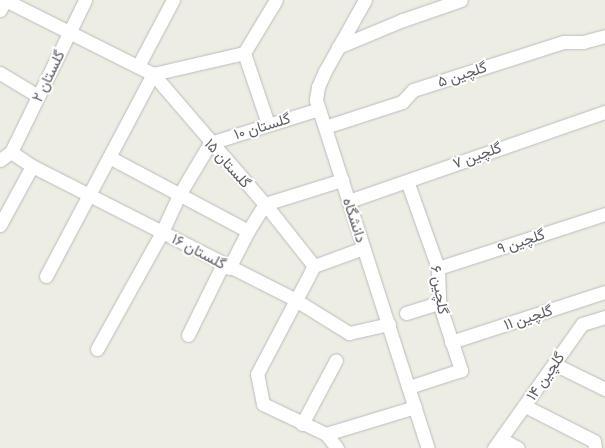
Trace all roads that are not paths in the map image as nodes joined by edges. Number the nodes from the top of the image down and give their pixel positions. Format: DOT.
graph roads {
  1 [pos="5,0"];
  2 [pos="85,0"];
  3 [pos="173,0"];
  4 [pos="276,0"];
  5 [pos="365,0"];
  6 [pos="461,0"];
  7 [pos="0,10"];
  8 [pos="70,32"];
  9 [pos="605,36"];
  10 [pos="338,47"];
  11 [pos="244,52"];
  12 [pos="138,66"];
  13 [pos="0,73"];
  14 [pos="153,74"];
  15 [pos="38,96"];
  16 [pos="319,109"];
  17 [pos="605,112"];
  18 [pos="268,124"];
  19 [pos="325,127"];
  20 [pos="210,143"];
  21 [pos="11,152"];
  22 [pos="109,157"];
  23 [pos="0,160"];
  24 [pos="32,166"];
  25 [pos="342,180"];
  26 [pos="407,181"];
  27 [pos="89,195"];
  28 [pos="179,195"];
  29 [pos="349,201"];
  30 [pos="265,204"];
  31 [pos="605,214"];
  32 [pos="0,225"];
  33 [pos="248,231"];
  34 [pos="162,232"];
  35 [pos="358,250"];
  36 [pos="226,266"];
  37 [pos="314,266"];
  38 [pos="438,268"];
  39 [pos="46,276"];
  40 [pos="605,292"];
  41 [pos="294,299"];
  42 [pos="439,303"];
  43 [pos="406,313"];
  44 [pos="605,317"];
  45 [pos="389,324"];
  46 [pos="188,335"];
  47 [pos="451,342"];
  48 [pos="97,349"];
  49 [pos="336,360"];
  50 [pos="554,364"];
  51 [pos="409,387"];
  52 [pos="605,389"];
  53 [pos="525,406"];
  54 [pos="416,407"];
  55 [pos="302,424"];
  56 [pos="326,434"];
  57 [pos="498,443"];
  58 [pos="337,448"];
  59 [pos="428,448"];
  60 [pos="518,448"];
  61 [pos="595,448"];
  1 -- 7 [label="street"];
  1 -- 8 [label="street, گلستان ۱۵"];
  2 -- 8 [label="street, گلستان ۲"];
  3 -- 12 [label="street"];
  4 -- 11 [label="street"];
  5 -- 10 [label="street, دانشگاه"];
  6 -- 10 [label="street"];
  8 -- 12 [label="street, گلستان ۱۵"];
  8 -- 15 [label="street, گلستان ۲"];
  9 -- 19 [label="street, گلچین ۵"];
  10 -- 16 [label="street, دانشگاه"];
  11 -- 14 [label="street"];
  11 -- 18 [label="street"];
  12 -- 14 [label="street, گلستان ۱۵"];
  13 -- 15 [label="street"];
  14 -- 20 [label="street, گلستان ۱۵"];
  14 -- 22 [label="street"];
  15 -- 21 [label="street, گلستان ۲"];
  16 -- 18 [label="street, گلستان ۱۰"];
  16 -- 19 [label="street, دانشگاه"];
  17 -- 26 [label="street, گلچین ۷"];
  18 -- 20 [label="street, گلستان ۱۰"];
  19 -- 25 [label="street, دانشگاه"];
  20 -- 28 [label="street"];
  20 -- 30 [label="street, گلستان ۱۵"];
  21 -- 23 [label="street"];
  21 -- 24 [label="street, گلستان ۱۶"];
  22 -- 27 [label="street"];
  22 -- 28 [label="street"];
  24 -- 27 [label="street, گلستان ۱۶"];
  24 -- 32 [label="street"];
  25 -- 29 [label="street, دانشگاه"];
  25 -- 30 [label="street"];
  26 -- 29 [label="street, گلچین ۷"];
  26 -- 38 [label="street, گلچین ۶"];
  27 -- 34 [label="street, گلستان ۱۶"];
  27 -- 39 [label="street"];
  28 -- 33 [label="street"];
  28 -- 34 [label="street"];
  29 -- 45 [label="street, دانشگاه"];
  30 -- 33 [label="street"];
  30 -- 37 [label="street, گلستان ۱۵"];
  31 -- 38 [label="street, گلچین ۹"];
  33 -- 36 [label="street"];
  34 -- 36 [label="street, گلستان ۱۶"];
  34 -- 48 [label="street"];
  35 -- 37 [label="street"];
  36 -- 41 [label="street, گلستان ۱۶"];
  36 -- 46 [label="street"];
  37 -- 41 [label="street"];
  38 -- 42 [label="street, گلچین ۶"];
  40 -- 47 [label="street, گلچین ۱۱"];
  41 -- 45 [label="street, گلستان ۱۶"];
  41 -- 55 [label="street"];
  42 -- 43 [label="street"];
  42 -- 47 [label="street, گلچین ۶"];
  44 -- 50 [label="street, گلچین ۱۴"];
  45 -- 51 [label="street, دانشگاه"];
  47 -- 51 [label="street, گلچین ۶"];
  49 -- 55 [label="street"];
  50 -- 52 [label="street"];
  50 -- 53 [label="street, گلچین ۱۴"];
  51 -- 54 [label="street, دانشگاه"];
  53 -- 57 [label="street, گلچین ۱۴"];
  53 -- 61 [label="street"];
  54 -- 56 [label="street"];
  54 -- 59 [label="street, دانشگاه"];
  55 -- 56 [label="street"];
  56 -- 58 [label="street"];
  57 -- 60 [label="street"];
}
